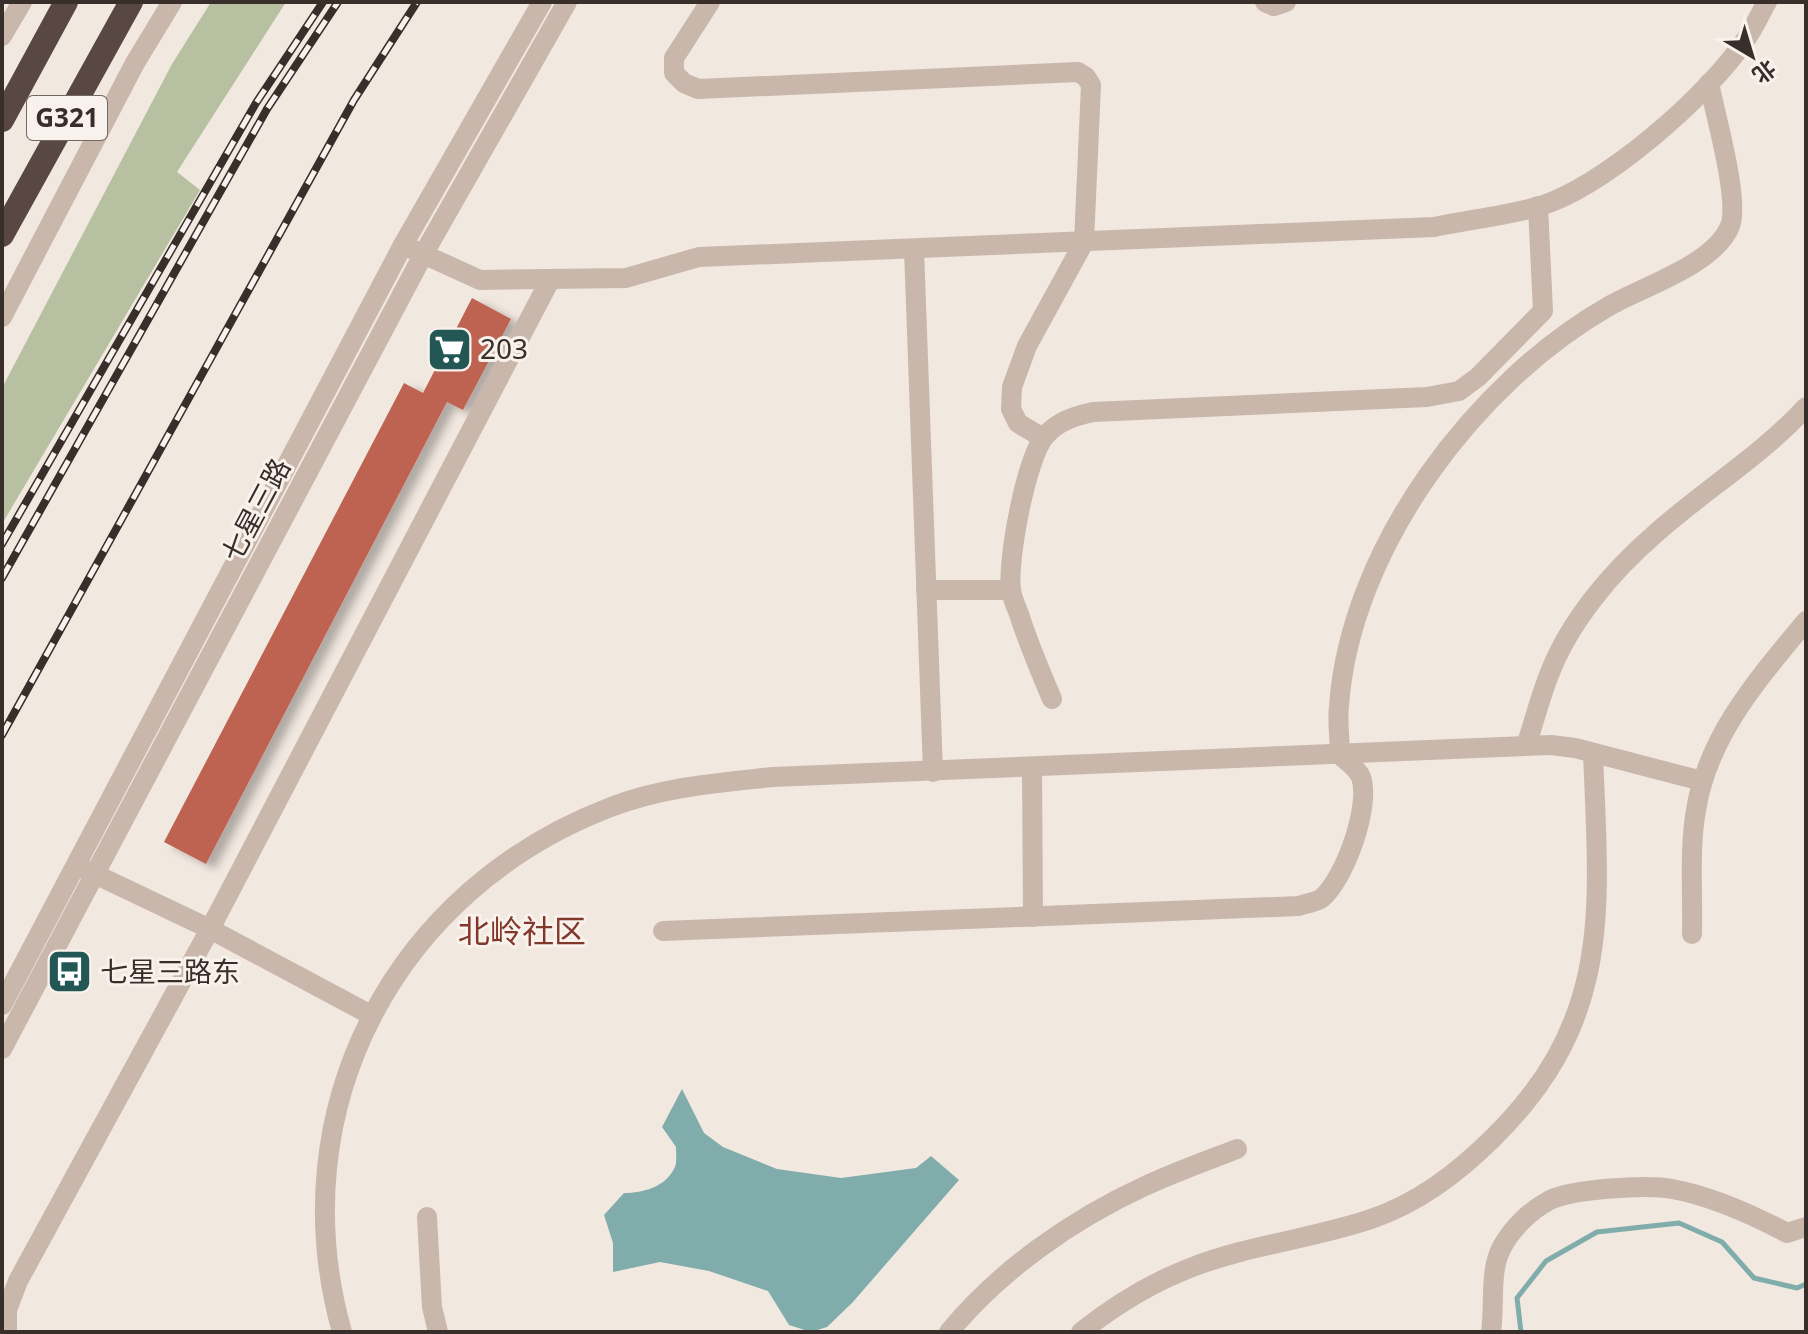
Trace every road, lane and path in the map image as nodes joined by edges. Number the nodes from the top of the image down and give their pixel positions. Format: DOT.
graph roads {
  1 [pos="22,2"];
  2 [pos="66,2"];
  3 [pos="131,2"];
  4 [pos="172,2"];
  5 [pos="542,2"];
  6 [pos="567,2"];
  7 [pos="710,2"];
  8 [pos="1265,2"];
  9 [pos="1286,2"];
  10 [pos="1767,2"];
  11 [pos="2,36"];
  12 [pos="1709,83"];
  13 [pos="2,120"];
  14 [pos="1538,206"];
  15 [pos="2,235"];
  16 [pos="1084,242"];
  17 [pos="403,245"];
  18 [pos="914,249"];
  19 [pos="423,255"];
  20 [pos="550,280"];
  21 [pos="2,317"];
  22 [pos="1806,407"];
  23 [pos="1043,438"];
  24 [pos="926,590"];
  25 [pos="1011,590"];
  26 [pos="1806,621"];
  27 [pos="1052,699"];
  28 [pos="1526,746"];
  29 [pos="1593,753"];
  30 [pos="1340,755"];
  31 [pos="1032,768"];
  32 [pos="933,772"];
  33 [pos="1702,781"];
  34 [pos="74,865"];
  35 [pos="95,873"];
  36 [pos="1033,917"];
  37 [pos="210,929"];
  38 [pos="663,931"];
  39 [pos="1692,934"];
  40 [pos="2,1005"];
  41 [pos="371,1015"];
  42 [pos="2,1049"];
  43 [pos="1237,1149"];
  44 [pos="427,1217"];
  45 [pos="1806,1227"];
  46 [pos="7,1332"];
  47 [pos="342,1332"];
  48 [pos="438,1332"];
  49 [pos="949,1332"];
  50 [pos="1081,1332"];
  51 [pos="1491,1332"];
  1 -- 11 [label="street"];
  2 -- 13 [label="highway, G321"];
  3 -- 15 [label="highway, G321"];
  4 -- 21 [label="street"];
  5 -- 17 [label="street, 七星三路"];
  6 -- 19 [label="street, 七星三路"];
  7 -- 16 [label="street"];
  8 -- 9 [label="street"];
  10 -- 12 [label="street"];
  12 -- 14 [label="street"];
  12 -- 30 [label="street"];
  14 -- 16 [label="street"];
  14 -- 23 [label="street"];
  16 -- 18 [label="street"];
  16 -- 23 [label="street"];
  17 -- 19 [label="street"];
  17 -- 34 [label="street, 七星三路"];
  18 -- 20 [label="street"];
  18 -- 24 [label="street"];
  19 -- 20 [label="street"];
  19 -- 35 [label="street, 七星三路"];
  20 -- 37 [label="street"];
  22 -- 28 [label="street"];
  23 -- 25 [label="street"];
  24 -- 25 [label="street"];
  24 -- 32 [label="street"];
  25 -- 27 [label="street"];
  26 -- 33 [label="street"];
  28 -- 29 [label="street"];
  28 -- 30 [label="street"];
  29 -- 33 [label="street"];
  29 -- 50 [label="street"];
  30 -- 31 [label="street"];
  30 -- 36 [label="street"];
  31 -- 32 [label="street"];
  31 -- 36 [label="street"];
  32 -- 41 [label="street"];
  33 -- 39 [label="street"];
  34 -- 35 [label="street"];
  34 -- 40 [label="street, 七星三路"];
  35 -- 37 [label="street"];
  35 -- 42 [label="street, 七星三路"];
  36 -- 38 [label="street"];
  37 -- 41 [label="street"];
  37 -- 46 [label="street"];
  41 -- 47 [label="street"];
  43 -- 49 [label="street"];
  44 -- 48 [label="street"];
  45 -- 51 [label="street"];
}
